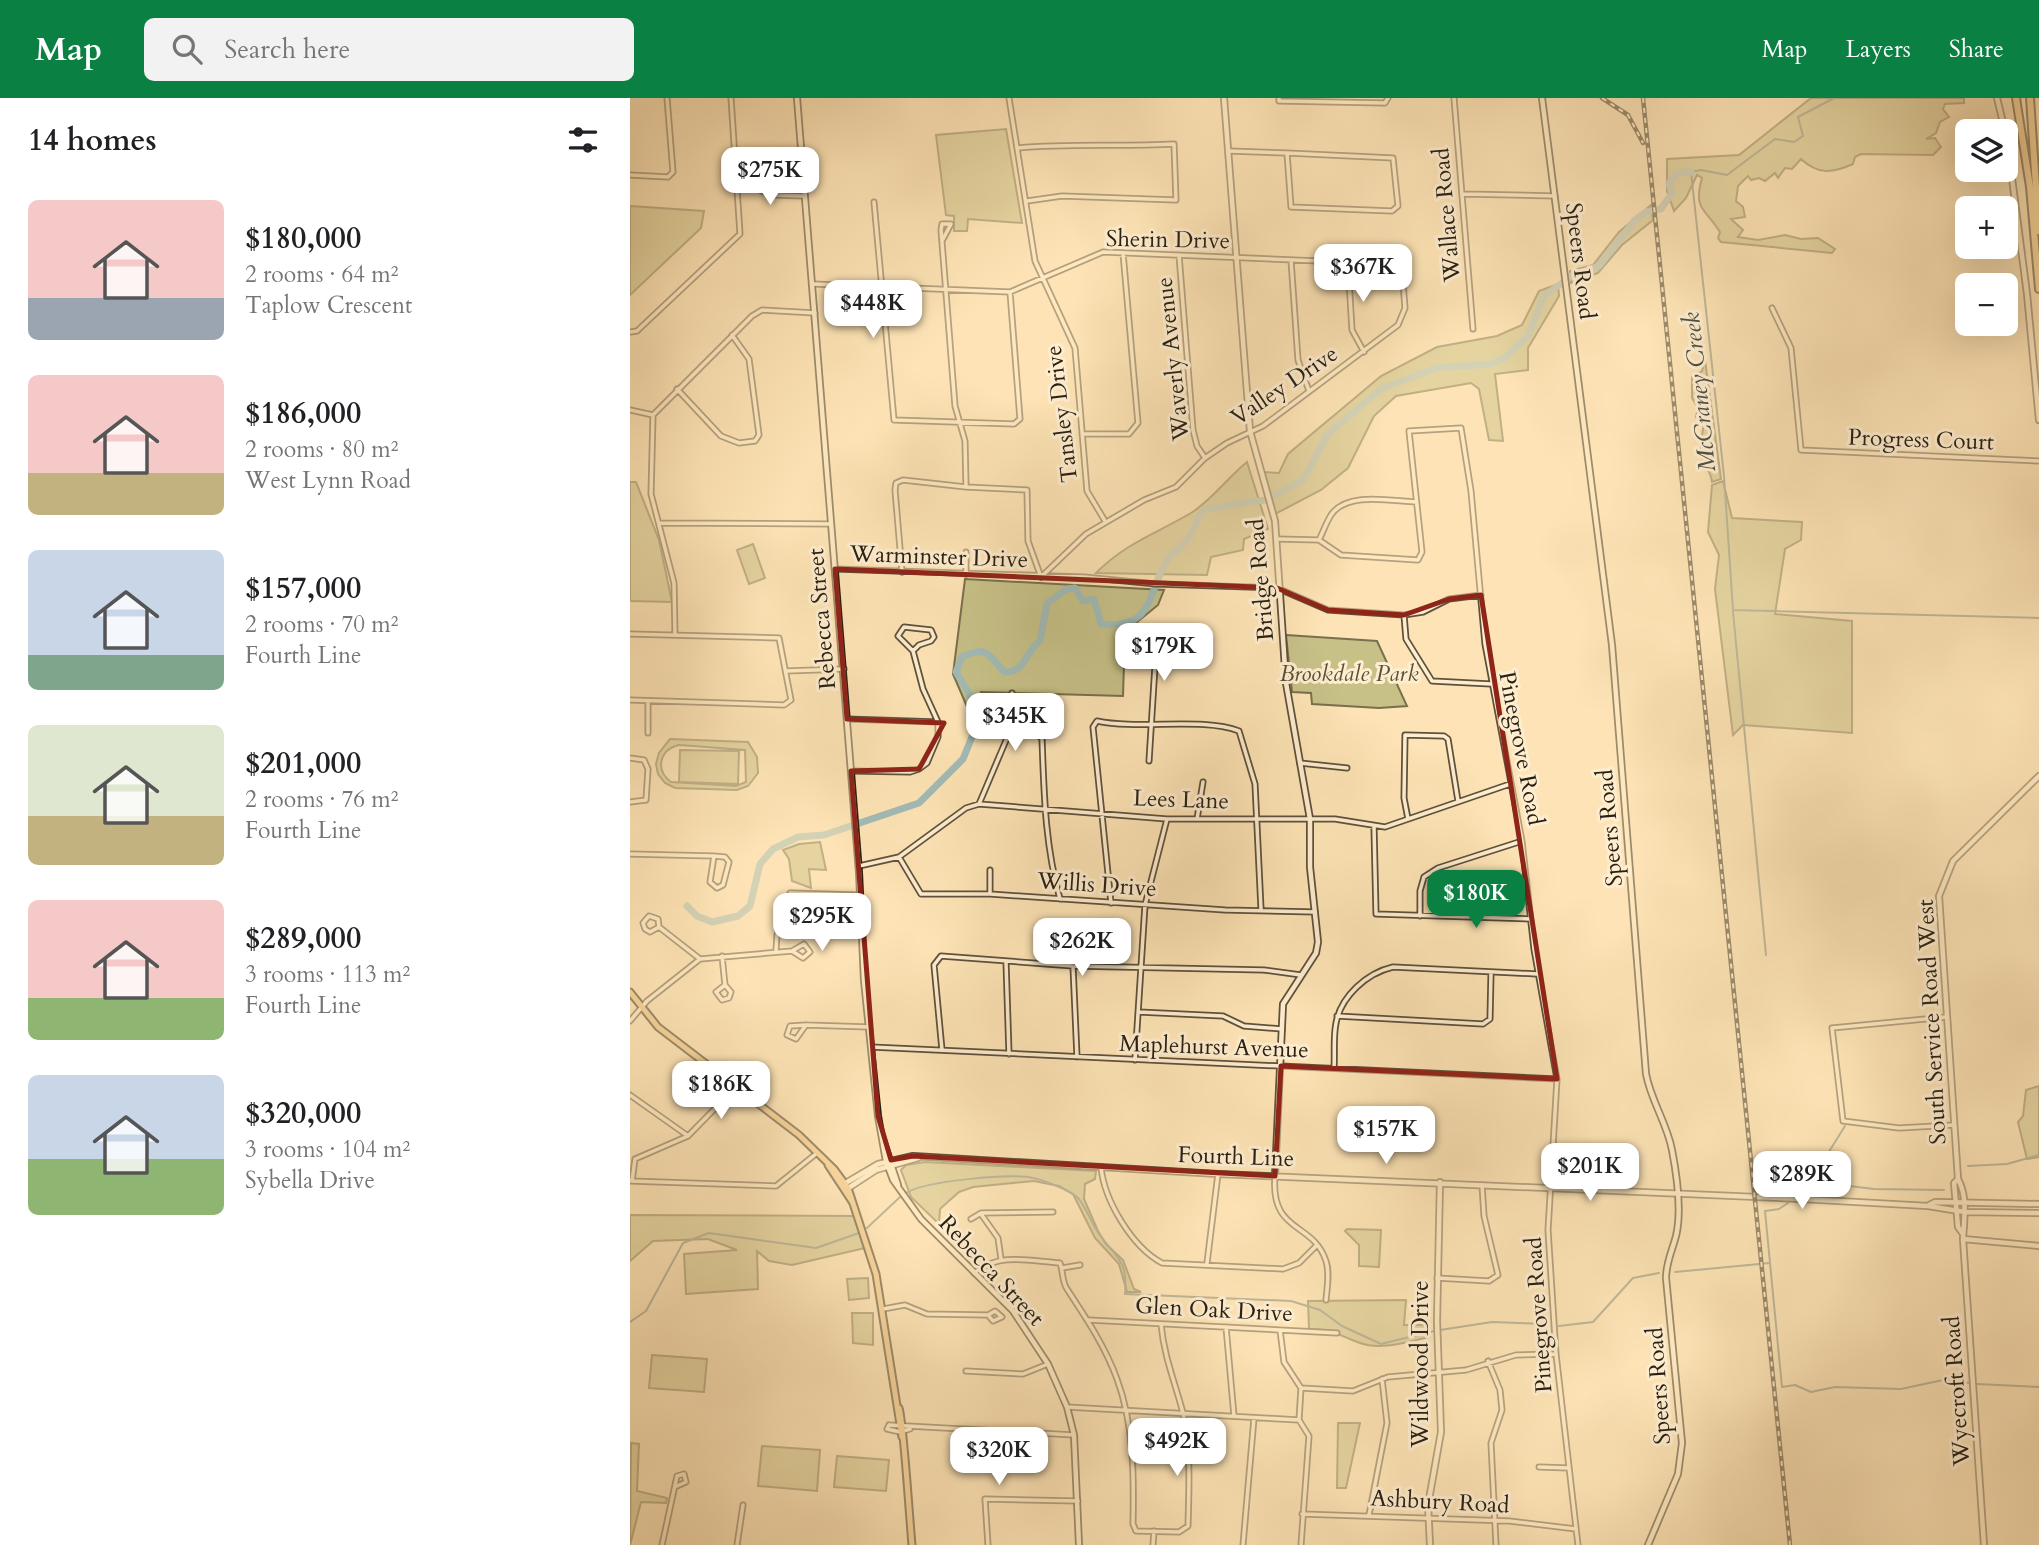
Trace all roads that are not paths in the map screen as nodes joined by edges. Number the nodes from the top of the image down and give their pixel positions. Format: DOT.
graph roads {
  1 [pos="667,98"];
  2 [pos="731,98"];
  3 [pos="797,98"];
  4 [pos="1009,98"];
  5 [pos="1224,98"];
  6 [pos="1279,98"];
  7 [pos="1388,98"];
  8 [pos="1454,98"];
  9 [pos="1542,98"];
  10 [pos="1997,98"];
  11 [pos="2015,98"];
  12 [pos="2030,98"];
  13 [pos="2003,119"];
  14 [pos="1018,148"];
  15 [pos="1229,151"];
  16 [pos="1287,153"];
  17 [pos="630,175"];
  18 [pos="2013,182"];
  19 [pos="738,186"];
  20 [pos="1463,194"];
  21 [pos="805,195"];
  22 [pos="1555,196"];
  23 [pos="1026,201"];
  24 [pos="874,202"];
  25 [pos="2039,231"];
  26 [pos="942,241"];
  27 [pos="1124,253"];
  28 [pos="1179,255"];
  29 [pos="1235,258"];
  30 [pos="1291,260"];
  31 [pos="1348,262"];
  32 [pos="1402,270"];
  33 [pos="1042,278"];
  34 [pos="813,284"];
  35 [pos="882,286"];
  36 [pos="946,289"];
  37 [pos="2039,289"];
  38 [pos="1010,292"];
  39 [pos="1772,308"];
  40 [pos="815,313"];
  41 [pos="1473,329"];
  42 [pos="630,332"];
  43 [pos="732,335"];
  44 [pos="1364,352"];
  45 [pos="677,389"];
  46 [pos="1309,391"];
  47 [pos="630,410"];
  48 [pos="653,415"];
  49 [pos="2039,420"];
  50 [pos="960,422"];
  51 [pos="1250,431"];
  52 [pos="1082,433"];
  53 [pos="1205,458"];
  54 [pos="2039,461"];
  55 [pos="966,487"];
  56 [pos="1416,502"];
  57 [pos="1105,521"];
  58 [pos="659,523"];
  59 [pos="831,524"];
  60 [pos="1277,539"];
  61 [pos="1319,540"];
  62 [pos="966,552"];
  63 [pos="835,569"];
  64 [pos="902,572"];
  65 [pos="967,574"];
  66 [pos="1041,577"];
  67 [pos="1277,588"];
  68 [pos="1481,595"];
  69 [pos="1404,615"];
  70 [pos="630,634"];
  71 [pos="675,635"];
  72 [pos="1168,635"];
  73 [pos="913,651"];
  74 [pos="844,669"];
  75 [pos="786,671"];
  76 [pos="1491,684"];
  77 [pos="1012,693"];
  78 [pos="630,700"];
  79 [pos="648,701"];
  80 [pos="847,719"];
  81 [pos="938,722"];
  82 [pos="1150,727"];
  83 [pos="1010,732"];
  84 [pos="648,733"];
  85 [pos="630,758"];
  86 [pos="1149,761"];
  87 [pos="1300,763"];
  88 [pos="1347,768"];
  89 [pos="851,771"];
  90 [pos="2039,776"];
  91 [pos="1203,782"];
  92 [pos="1510,784"];
  93 [pos="1458,801"];
  94 [pos="630,802"];
  95 [pos="979,804"];
  96 [pos="1044,807"];
  97 [pos="1104,814"];
  98 [pos="1167,819"];
  99 [pos="1197,819"];
  100 [pos="1254,819"];
  101 [pos="1310,819"];
  102 [pos="1408,819"];
  103 [pos="1374,827"];
  104 [pos="1522,841"];
  105 [pos="630,854"];
  106 [pos="715,856"];
  107 [pos="899,857"];
  108 [pos="859,866"];
  109 [pos="990,870"];
  110 [pos="990,894"];
  111 [pos="860,895"];
  112 [pos="1060,900"];
  113 [pos="1111,903"];
  114 [pos="1145,905"];
  115 [pos="1261,909"];
  116 [pos="1315,912"];
  117 [pos="1420,917"];
  118 [pos="1531,919"];
  119 [pos="659,927"];
  120 [pos="776,950"];
  121 [pos="792,951"];
  122 [pos="722,956"];
  123 [pos="700,959"];
  124 [pos="1006,962"];
  125 [pos="1073,965"];
  126 [pos="1141,966"];
  127 [pos="1491,973"];
  128 [pos="1538,974"];
  129 [pos="1301,975"];
  130 [pos="724,985"];
  131 [pos="630,992"];
  132 [pos="642,1008"];
  133 [pos="1139,1012"];
  134 [pos="1337,1016"];
  135 [pos="1946,1017"];
  136 [pos="630,1021"];
  137 [pos="806,1025"];
  138 [pos="869,1027"];
  139 [pos="1282,1028"];
  140 [pos="871,1047"];
  141 [pos="942,1050"];
  142 [pos="1009,1054"];
  143 [pos="1077,1057"];
  144 [pos="1135,1060"];
  145 [pos="1281,1067"];
  146 [pos="1334,1068"];
  147 [pos="1557,1079"];
  148 [pos="735,1088"];
  149 [pos="630,1095"];
  150 [pos="1954,1125"];
  151 [pos="688,1136"];
  152 [pos="817,1153"];
  153 [pos="889,1163"];
  154 [pos="1101,1167"];
  155 [pos="1218,1174"];
  156 [pos="1275,1176"];
  157 [pos="1958,1179"];
  158 [pos="631,1181"];
  159 [pos="1440,1182"];
  160 [pos="1482,1185"];
  161 [pos="844,1187"];
  162 [pos="1551,1188"];
  163 [pos="1677,1195"];
  164 [pos="1956,1202"];
  165 [pos="1964,1202"];
  166 [pos="2039,1204"];
  167 [pos="1928,1206"];
  168 [pos="1957,1211"];
  169 [pos="1053,1212"];
  170 [pos="1965,1212"];
  171 [pos="981,1213"];
  172 [pos="2039,1213"];
  173 [pos="971,1219"];
  174 [pos="1963,1237"];
  175 [pos="1316,1246"];
  176 [pos="2039,1246"];
  177 [pos="1001,1259"];
  178 [pos="1207,1263"];
  179 [pos="1080,1265"];
  180 [pos="1062,1268"];
  181 [pos="974,1273"];
  182 [pos="1437,1278"];
  183 [pos="1326,1300"];
  184 [pos="883,1309"];
  185 [pos="988,1315"];
  186 [pos="1089,1320"];
  187 [pos="1161,1324"];
  188 [pos="1226,1328"];
  189 [pos="1280,1330"];
  190 [pos="1336,1334"];
  191 [pos="1556,1354"];
  192 [pos="1488,1361"];
  193 [pos="1048,1364"];
  194 [pos="966,1371"];
  195 [pos="1439,1374"];
  196 [pos="1382,1379"];
  197 [pos="1301,1388"];
  198 [pos="1067,1407"];
  199 [pos="1126,1411"];
  200 [pos="1183,1413"];
  201 [pos="1234,1416"];
  202 [pos="1254,1417"];
  203 [pos="1299,1420"];
  204 [pos="902,1430"];
  205 [pos="1074,1435"];
  206 [pos="1539,1467"];
  207 [pos="1569,1468"];
  208 [pos="677,1486"];
  209 [pos="1078,1501"];
  210 [pos="743,1505"];
  211 [pos="1302,1514"];
  212 [pos="1369,1516"];
  213 [pos="1430,1519"];
  214 [pos="1496,1522"];
  215 [pos="1576,1529"];
  216 [pos="1154,1531"];
  217 [pos="662,1545"];
  218 [pos="737,1545"];
  219 [pos="912,1545"];
  220 [pos="988,1545"];
  221 [pos="1079,1545"];
  222 [pos="1153,1545"];
  223 [pos="1243,1545"];
  224 [pos="1301,1545"];
  225 [pos="1430,1545"];
  226 [pos="1496,1545"];
  227 [pos="1578,1545"];
  228 [pos="1648,1545"];
  229 [pos="1984,1545"];
  1 -- 17 [label="street"];
  2 -- 19 [label="street"];
  3 -- 21 [label="street, Rebecca Street"];
  4 -- 14 [label="street, Tansley Drive"];
  5 -- 15 [label="street, Bridge Road"];
  6 -- 7 [label="street"];
  8 -- 20 [label="street, Wallace Road"];
  9 -- 22 [label="street, Speers Road"];
  10 -- 13 [label="street"];
  11 -- 37 [label="highway"];
  12 -- 25 [label="highway"];
  14 -- 23 [label="street, Tansley Drive"];
  14 -- 23 [label="street"];
  15 -- 16 [label="street"];
  15 -- 29 [label="street, Bridge Road"];
  16 -- 16 [label="street"];
  18 -- 49 [label="street"];
  19 -- 21 [label="street"];
  19 -- 42 [label="street"];
  20 -- 22 [label="street"];
  20 -- 41 [label="street, Wallace Road"];
  21 -- 34 [label="street, Rebecca Street"];
  22 -- 163 [label="street, Speers Road"];
  23 -- 33 [label="street, Tansley Drive"];
  24 -- 35 [label="street"];
  26 -- 26 [label="street"];
  26 -- 36 [label="street"];
  27 -- 28 [label="street, Sherin Drive"];
  27 -- 33 [label="street, Sherin Drive"];
  27 -- 52 [label="street"];
  28 -- 29 [label="street, Sherin Drive"];
  28 -- 53 [label="street, Waverly Avenue"];
  29 -- 30 [label="street, Sherin Drive"];
  29 -- 51 [label="street, Bridge Road"];
  30 -- 31 [label="street, Sherin Drive"];
  30 -- 46 [label="street"];
  31 -- 32 [label="street, Sherin Drive"];
  31 -- 44 [label="street"];
  32 -- 44 [label="street, Valley Drive"];
  33 -- 38 [label="street, Sherin Drive"];
  33 -- 52 [label="street, Tansley Drive"];
  34 -- 35 [label="street, Sherin Drive"];
  34 -- 40 [label="street, Rebecca Street"];
  35 -- 36 [label="street, Sherin Drive"];
  35 -- 50 [label="street"];
  36 -- 38 [label="street, Sherin Drive"];
  36 -- 50 [label="street"];
  38 -- 50 [label="street"];
  39 -- 54 [label="street, Progress Court"];
  40 -- 43 [label="street"];
  40 -- 59 [label="street, Rebecca Street"];
  43 -- 45 [label="street"];
  43 -- 45 [label="street"];
  44 -- 46 [label="street, Valley Drive"];
  45 -- 48 [label="street"];
  46 -- 51 [label="street, Valley Drive"];
  47 -- 48 [label="street"];
  48 -- 58 [label="street"];
  50 -- 55 [label="street"];
  51 -- 53 [label="street, Valley Drive"];
  51 -- 60 [label="street, Bridge Road"];
  52 -- 57 [label="street, Tansley Drive"];
  53 -- 57 [label="street, Valley Drive"];
  55 -- 64 [label="street"];
  55 -- 66 [label="street"];
  56 -- 61 [label="street"];
  56 -- 61 [label="street"];
  56 -- 68 [label="street, Pinegrove Road"];
  57 -- 66 [label="street, Warminster Drive"];
  58 -- 59 [label="street"];
  58 -- 71 [label="street"];
  59 -- 63 [label="street, Rebecca Street"];
  60 -- 61 [label="street"];
  60 -- 67 [label="street, Bridge Road"];
  62 -- 65 [label="street"];
  63 -- 64 [label="street, Warminster Drive"];
  63 -- 74 [label="street, Rebecca Street"];
  64 -- 65 [label="street, Warminster Drive"];
  65 -- 66 [label="street, Warminster Drive"];
  66 -- 67 [label="street, Warminster Drive"];
  67 -- 69 [label="street, Warminster Drive"];
  67 -- 87 [label="street, Bridge Road"];
  68 -- 69 [label="street, Warminster Drive"];
  68 -- 76 [label="street, Pinegrove Road"];
  69 -- 76 [label="street"];
  70 -- 71 [label="street"];
  71 -- 75 [label="street"];
  72 -- 82 [label="street"];
  73 -- 73 [label="street"];
  73 -- 81 [label="street"];
  74 -- 75 [label="street"];
  74 -- 80 [label="street, Rebecca Street"];
  75 -- 79 [label="street"];
  76 -- 92 [label="street, Pinegrove Road"];
  77 -- 83 [label="street"];
  78 -- 79 [label="street"];
  79 -- 84 [label="street"];
  80 -- 81 [label="street"];
  80 -- 89 [label="street, Rebecca Street"];
  81 -- 89 [label="street"];
  82 -- 86 [label="street"];
  82 -- 97 [label="street"];
  82 -- 100 [label="street"];
  83 -- 95 [label="street"];
  83 -- 96 [label="street"];
  85 -- 94 [label="street"];
  87 -- 88 [label="street"];
  87 -- 101 [label="street, Bridge Road"];
  89 -- 108 [label="street, Rebecca Street"];
  90 -- 135 [label="street, South Service Road West"];
  91 -- 99 [label="street"];
  92 -- 93 [label="street, Lees Lane"];
  92 -- 104 [label="street, Pinegrove Road"];
  93 -- 102 [label="street, Lees Lane"];
  93 -- 102 [label="street"];
  95 -- 96 [label="street, Lees Lane"];
  95 -- 107 [label="street"];
  96 -- 97 [label="street, Lees Lane"];
  96 -- 112 [label="street"];
  97 -- 98 [label="street, Lees Lane"];
  97 -- 113 [label="street"];
  98 -- 99 [label="street, Lees Lane"];
  98 -- 114 [label="street"];
  99 -- 100 [label="street, Lees Lane"];
  100 -- 101 [label="street, Lees Lane"];
  100 -- 115 [label="street"];
  101 -- 103 [label="street, Lees Lane"];
  101 -- 116 [label="street, Bridge Road"];
  102 -- 103 [label="street, Lees Lane"];
  103 -- 117 [label="street"];
  104 -- 117 [label="street"];
  104 -- 118 [label="street, Pinegrove Road"];
  105 -- 106 [label="street"];
  106 -- 106 [label="street"];
  107 -- 108 [label="street"];
  107 -- 110 [label="street, Willis Drive"];
  108 -- 111 [label="street, Rebecca Street"];
  109 -- 110 [label="street"];
  110 -- 112 [label="street, Willis Drive"];
  111 -- 120 [label="street"];
  111 -- 138 [label="street, Rebecca Street"];
  112 -- 113 [label="street, Willis Drive"];
  113 -- 114 [label="street, Willis Drive"];
  114 -- 115 [label="street, Willis Drive"];
  114 -- 126 [label="street"];
  115 -- 116 [label="street, Willis Drive"];
  116 -- 129 [label="street, Bridge Road"];
  117 -- 118 [label="street"];
  118 -- 128 [label="street, Pinegrove Road"];
  119 -- 119 [label="street"];
  119 -- 123 [label="street"];
  120 -- 121 [label="street"];
  120 -- 122 [label="street"];
  121 -- 121 [label="street"];
  122 -- 123 [label="street"];
  122 -- 130 [label="street"];
  123 -- 132 [label="street"];
  124 -- 125 [label="street"];
  124 -- 141 [label="street"];
  124 -- 142 [label="street"];
  125 -- 126 [label="street"];
  125 -- 143 [label="street"];
  126 -- 129 [label="street"];
  126 -- 133 [label="street"];
  127 -- 128 [label="street"];
  127 -- 134 [label="street"];
  127 -- 134 [label="street"];
  128 -- 147 [label="street, Pinegrove Road"];
  129 -- 139 [label="street, Bridge Road"];
  130 -- 130 [label="street"];
  131 -- 132 [label="main road"];
  132 -- 136 [label="street"];
  132 -- 148 [label="main road"];
  133 -- 139 [label="street"];
  133 -- 144 [label="street"];
  134 -- 146 [label="street"];
  135 -- 150 [label="street, South Service Road West"];
  135 -- 150 [label="street"];
  137 -- 137 [label="street"];
  137 -- 138 [label="street"];
  138 -- 140 [label="street, Rebecca Street"];
  139 -- 145 [label="street, Bridge Road"];
  140 -- 141 [label="street, Maplehurst Avenue"];
  140 -- 153 [label="street, Rebecca Street"];
  141 -- 142 [label="street, Maplehurst Avenue"];
  142 -- 143 [label="street, Maplehurst Avenue"];
  143 -- 144 [label="street, Maplehurst Avenue"];
  144 -- 145 [label="street, Maplehurst Avenue"];
  145 -- 146 [label="street, Maplehurst Avenue"];
  145 -- 156 [label="street, Bridge Road"];
  146 -- 147 [label="street, Maplehurst Avenue"];
  147 -- 162 [label="street, Pinegrove Road"];
  148 -- 151 [label="street"];
  148 -- 152 [label="main road"];
  149 -- 151 [label="street"];
  150 -- 157 [label="street, South Service Road West"];
  151 -- 158 [label="street"];
  152 -- 158 [label="street"];
  152 -- 161 [label="main road"];
  153 -- 154 [label="street, Fourth Line"];
  153 -- 161 [label="street, Fourth Line"];
  153 -- 181 [label="street, Rebecca Street"];
  154 -- 155 [label="street, Fourth Line"];
  154 -- 178 [label="street"];
  155 -- 156 [label="street, Fourth Line"];
  155 -- 178 [label="street"];
  156 -- 159 [label="street, Fourth Line"];
  156 -- 175 [label="street"];
  157 -- 164 [label="street, South Service Road West"];
  157 -- 165 [label="street, South Service Road West"];
  159 -- 160 [label="street, Fourth Line"];
  159 -- 182 [label="street, Wildwood Drive"];
  160 -- 162 [label="street, Fourth Line"];
  160 -- 182 [label="street"];
  161 -- 184 [label="main road"];
  162 -- 163 [label="street, Fourth Line"];
  162 -- 191 [label="street, Pinegrove Road"];
  163 -- 167 [label="street, Fourth Line"];
  163 -- 228 [label="street, Speers Road"];
  164 -- 165 [label="street, Fourth Line"];
  164 -- 167 [label="street, Fourth Line"];
  164 -- 168 [label="street, South Service Road West"];
  165 -- 166 [label="street, Fourth Line"];
  165 -- 170 [label="street, South Service Road West"];
  167 -- 168 [label="street, Fourth Line"];
  168 -- 170 [label="street, Fourth Line"];
  168 -- 174 [label="street, Wyecroft Road"];
  169 -- 171 [label="street"];
  170 -- 172 [label="street, Fourth Line"];
  170 -- 174 [label="street, Wyecroft Road"];
  171 -- 173 [label="street"];
  171 -- 177 [label="street"];
  174 -- 176 [label="street"];
  174 -- 229 [label="street, Wyecroft Road"];
  175 -- 178 [label="street"];
  175 -- 183 [label="street"];
  177 -- 180 [label="street"];
  177 -- 181 [label="street"];
  179 -- 180 [label="street"];
  180 -- 186 [label="street"];
  181 -- 193 [label="street, Rebecca Street"];
  182 -- 195 [label="street, Wildwood Drive"];
  184 -- 185 [label="street"];
  184 -- 204 [label="main road"];
  186 -- 187 [label="street, Glen Oak Drive"];
  186 -- 199 [label="street"];
  187 -- 188 [label="street, Glen Oak Drive"];
  187 -- 200 [label="street"];
  188 -- 189 [label="street, Glen Oak Drive"];
  188 -- 201 [label="street"];
  189 -- 190 [label="street, Glen Oak Drive"];
  189 -- 197 [label="street"];
  191 -- 192 [label="street"];
  191 -- 207 [label="street, Pinegrove Road"];
  192 -- 195 [label="street"];
  192 -- 214 [label="street"];
  193 -- 194 [label="street"];
  193 -- 198 [label="street, Rebecca Street"];
  195 -- 196 [label="street"];
  195 -- 213 [label="street, Wildwood Drive"];
  196 -- 197 [label="street"];
  196 -- 212 [label="street"];
  197 -- 203 [label="street"];
  198 -- 199 [label="street"];
  198 -- 205 [label="street, Rebecca Street"];
  199 -- 200 [label="street"];
  199 -- 216 [label="street"];
  200 -- 201 [label="street"];
  200 -- 216 [label="street"];
  201 -- 202 [label="street"];
  202 -- 203 [label="street"];
  202 -- 223 [label="street"];
  203 -- 211 [label="street"];
  204 -- 205 [label="street"];
  204 -- 219 [label="main road"];
  205 -- 209 [label="street, Rebecca Street"];
  206 -- 207 [label="street"];
  207 -- 215 [label="street, Pinegrove Road"];
  208 -- 217 [label="street"];
  209 -- 220 [label="street"];
  209 -- 221 [label="street, Rebecca Street"];
  210 -- 218 [label="street"];
  211 -- 212 [label="street, Ashbury Road"];
  211 -- 224 [label="street"];
  212 -- 213 [label="street, Ashbury Road"];
  213 -- 214 [label="street, Ashbury Road"];
  213 -- 225 [label="street, Wildwood Drive"];
  214 -- 215 [label="street, Ashbury Road"];
  214 -- 226 [label="street"];
  215 -- 227 [label="street, Pinegrove Road"];
  216 -- 222 [label="street"];
}
